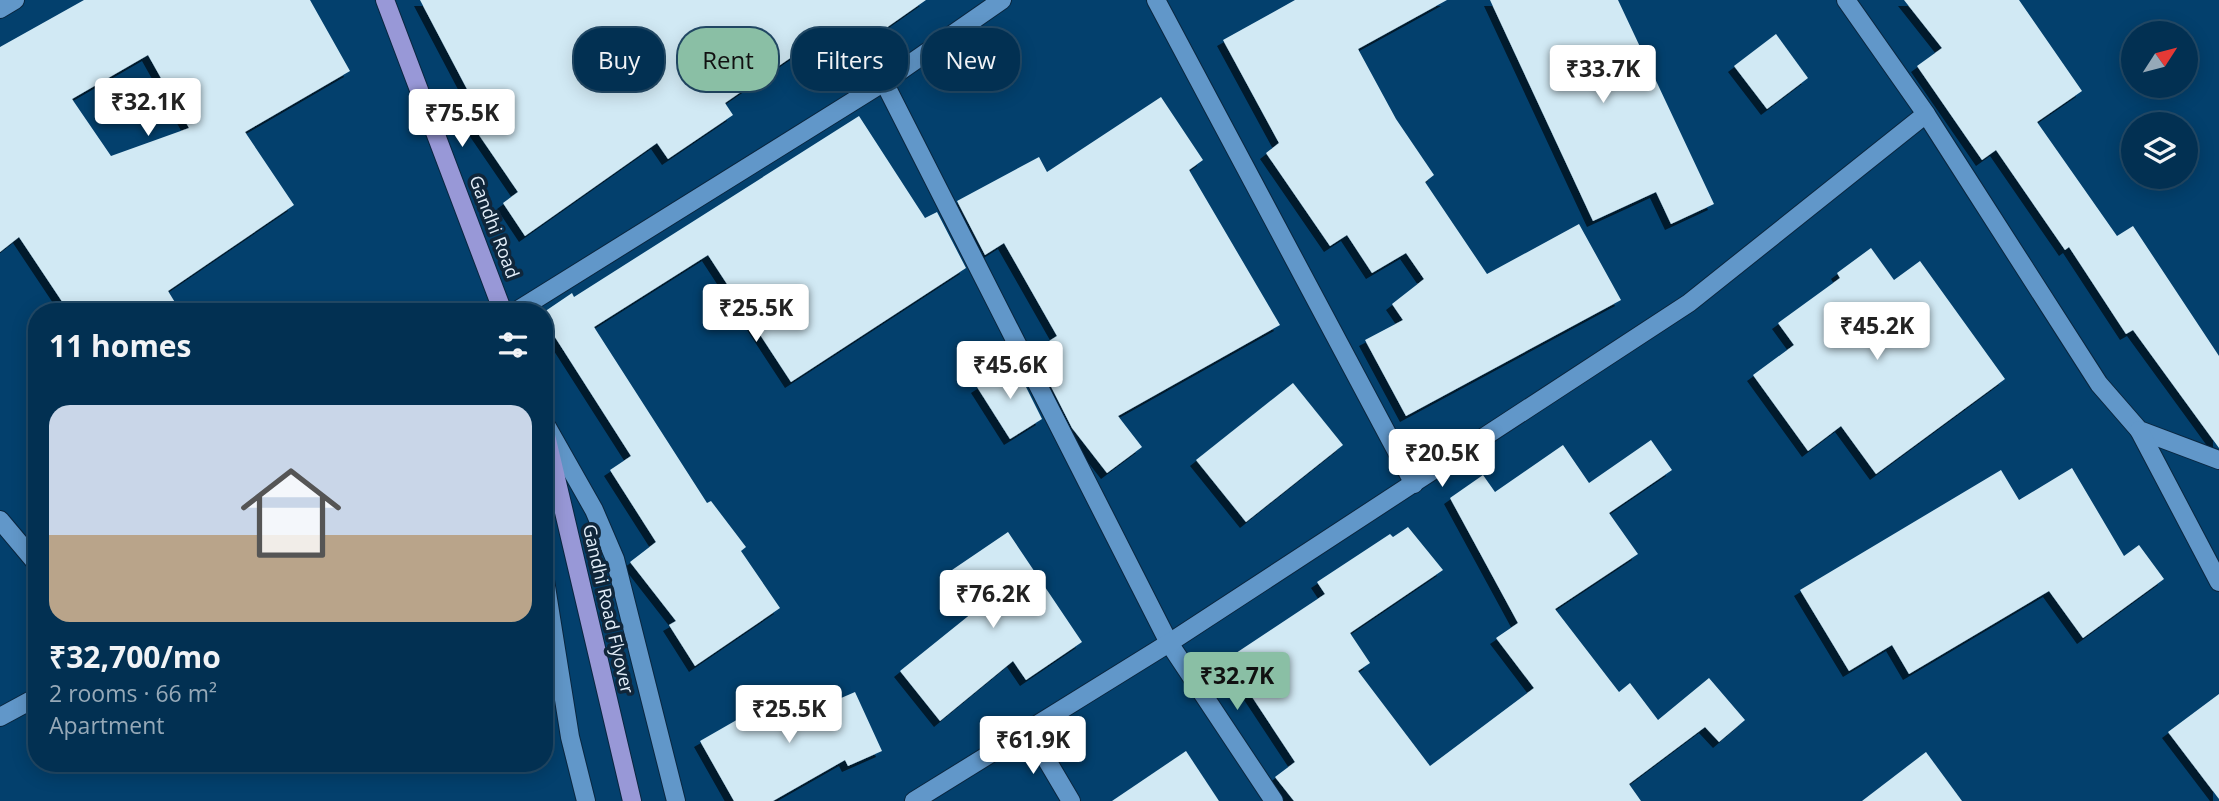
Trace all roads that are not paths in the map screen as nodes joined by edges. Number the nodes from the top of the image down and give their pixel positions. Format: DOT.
graph roads {
  1 [pos="15,0"];
  2 [pos="385,0"];
  3 [pos="1002,0"];
  4 [pos="1156,0"];
  5 [pos="1846,0"];
  6 [pos="0,9"];
  7 [pos="908,65"];
  8 [pos="870,91"];
  9 [pos="889,91"];
  10 [pos="1926,114"];
  11 [pos="500,303"];
  12 [pos="530,303"];
  13 [pos="2139,430"];
  14 [pos="553,440"];
  15 [pos="2219,460"];
  16 [pos="553,464"];
  17 [pos="1414,484"];
  18 [pos="0,520"];
  19 [pos="28,553"];
  20 [pos="2219,582"];
  21 [pos="553,630"];
  22 [pos="1169,643"];
  23 [pos="28,702"];
  24 [pos="0,717"];
  25 [pos="1028,730"];
  26 [pos="586,801"];
  27 [pos="632,801"];
  28 [pos="676,801"];
  29 [pos="914,801"];
  30 [pos="1071,801"];
  31 [pos="1274,801"];
  1 -- 6 [label="street"];
  2 -- 11 [label="main road, Gandhi Road"];
  3 -- 7 [label="street"];
  4 -- 17 [label="street"];
  5 -- 10 [label="street"];
  8 -- 12 [label="street"];
  9 -- 22 [label="street"];
  10 -- 13 [label="street"];
  10 -- 17 [label="street"];
  13 -- 15 [label="street"];
  13 -- 20 [label="street"];
  14 -- 28 [label="street"];
  16 -- 27 [label="main road, Gandhi Road Flyover"];
  17 -- 22 [label="street"];
  18 -- 19 [label="street"];
  21 -- 26 [label="street"];
  22 -- 25 [label="street"];
  22 -- 31 [label="street"];
  23 -- 24 [label="street"];
  25 -- 29 [label="street"];
  25 -- 30 [label="street"];
}
